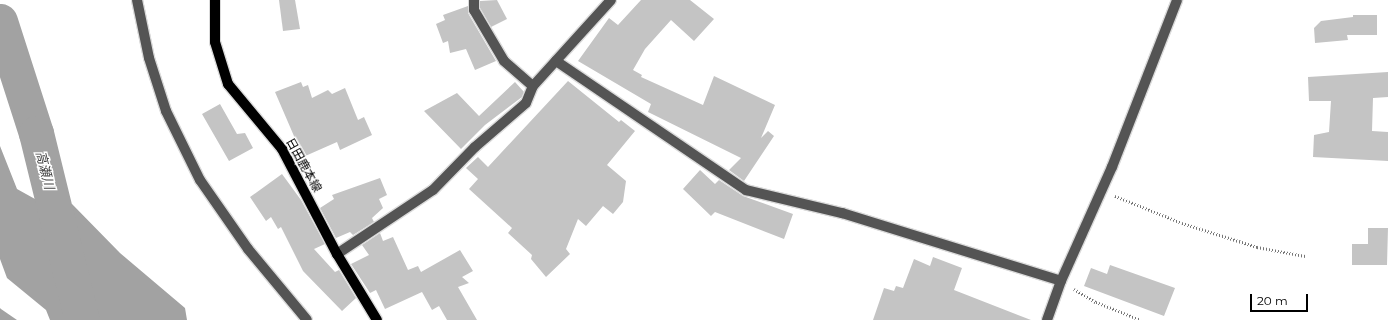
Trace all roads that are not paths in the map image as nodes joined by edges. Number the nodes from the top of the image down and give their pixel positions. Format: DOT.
graph roads {
  1 [pos="136,0"];
  2 [pos="215,0"];
  3 [pos="474,0"];
  4 [pos="611,0"];
  5 [pos="1177,0"];
  6 [pos="556,61"];
  7 [pos="533,86"];
  8 [pos="337,254"];
  9 [pos="1061,282"];
  10 [pos="307,320"];
  11 [pos="377,320"];
  12 [pos="1047,320"];
  1 -- 10 [label="street"];
  2 -- 8 [label="main road, 日田鹿本線"];
  3 -- 7 [label="street"];
  4 -- 6 [label="street"];
  5 -- 9 [label="street"];
  6 -- 7 [label="street"];
  6 -- 9 [label="street"];
  7 -- 8 [label="street"];
  8 -- 11 [label="main road, 日田鹿本線"];
  9 -- 12 [label="street"];
}
